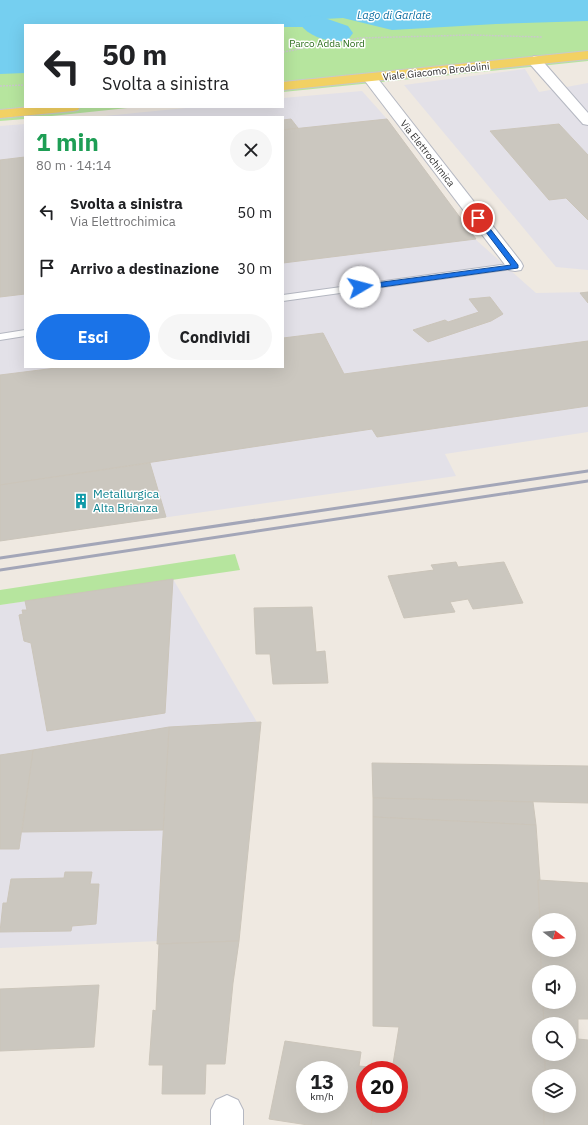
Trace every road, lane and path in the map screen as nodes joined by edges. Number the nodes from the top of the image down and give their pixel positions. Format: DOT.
graph roads {
  1 [pos="545,37"];
  2 [pos="284,52"];
  3 [pos="588,55"];
  4 [pos="534,60"];
  5 [pos="370,78"];
  6 [pos="24,85"];
  7 [pos="0,86"];
  8 [pos="284,86"];
  9 [pos="63,108"];
  10 [pos="0,114"];
  11 [pos="588,121"];
  12 [pos="516,266"];
  13 [pos="284,298"];
  14 [pos="24,333"];
  15 [pos="2,336"];
  1 -- 2 [label="path"];
  3 -- 4 [label="main road, Viale Giacomo Brodolini"];
  4 -- 5 [label="main road, Viale Giacomo Brodolini"];
  4 -- 11 [label="street"];
  5 -- 8 [label="main road, Viale Giacomo Brodolini"];
  5 -- 12 [label="street, Via Elettrochimica"];
  6 -- 7 [label="path"];
  9 -- 10 [label="main road"];
  12 -- 13 [label="lane"];
  14 -- 15 [label="lane"];
}
